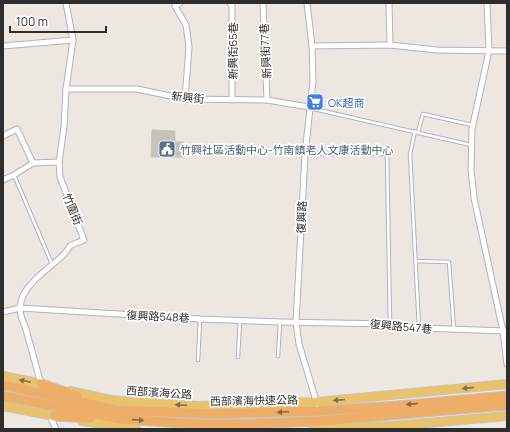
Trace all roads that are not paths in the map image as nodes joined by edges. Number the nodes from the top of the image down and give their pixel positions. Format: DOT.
graph roads {
  1 [pos="66,3"];
  2 [pos="180,3"];
  3 [pos="230,3"];
  4 [pos="263,3"];
  5 [pos="308,3"];
  6 [pos="389,3"];
  7 [pos="487,3"];
  8 [pos="73,40"];
  9 [pos="390,45"];
  10 [pos="3,46"];
  11 [pos="312,46"];
  12 [pos="489,51"];
  13 [pos="507,51"];
  14 [pos="66,89"];
  15 [pos="184,98"];
  16 [pos="232,100"];
  17 [pos="267,100"];
  18 [pos="309,107"];
  19 [pos="473,125"];
  20 [pos="417,131"];
  21 [pos="3,136"];
  22 [pos="472,145"];
  23 [pos="305,154"];
  24 [pos="58,162"];
  25 [pos="33,163"];
  26 [pos="14,175"];
  27 [pos="3,180"];
  28 [pos="416,261"];
  29 [pos="52,265"];
  30 [pos="20,308"];
  31 [pos="3,312"];
  32 [pos="200,319"];
  33 [pos="240,320"];
  34 [pos="280,322"];
  35 [pos="296,322"];
  36 [pos="390,324"];
  37 [pos="419,328"];
  38 [pos="454,330"];
  39 [pos="505,331"];
  40 [pos="278,356"];
  41 [pos="238,357"];
  42 [pos="198,360"];
  43 [pos="507,364"];
  44 [pos="3,376"];
  45 [pos="41,384"];
  46 [pos="507,384"];
  47 [pos="3,385"];
  48 [pos="3,396"];
  49 [pos="507,396"];
  50 [pos="507,405"];
  51 [pos="3,406"];
  52 [pos="317,406"];
  53 [pos="116,410"];
  54 [pos="52,416"];
  55 [pos="507,416"];
  56 [pos="121,419"];
  57 [pos="321,426"];
  58 [pos="56,429"];
  59 [pos="136,429"];
  60 [pos="313,429"];
  1 -- 8 [label="street, 竹圍街"];
  2 -- 15 [label="street"];
  3 -- 16 [label="street, 新興街65巷"];
  4 -- 17 [label="street, 新興街77巷"];
  5 -- 11 [label="street, 復興路"];
  6 -- 9 [label="street"];
  7 -- 12 [label="street"];
  8 -- 10 [label="street"];
  8 -- 14 [label="street, 竹圍街"];
  9 -- 11 [label="street"];
  9 -- 12 [label="street"];
  11 -- 18 [label="street, 復興路"];
  12 -- 13 [label="street"];
  12 -- 19 [label="street"];
  14 -- 15 [label="street, 新興街"];
  14 -- 24 [label="street, 竹圍街"];
  15 -- 16 [label="street, 新興街"];
  16 -- 17 [label="street, 新興街"];
  17 -- 18 [label="street, 新興街"];
  18 -- 20 [label="lane"];
  18 -- 23 [label="street, 復興路"];
  19 -- 20 [label="lane"];
  19 -- 22 [label="street"];
  20 -- 22 [label="lane"];
  20 -- 28 [label="lane"];
  21 -- 25 [label="street"];
  22 -- 39 [label="street"];
  23 -- 35 [label="street, 復興路"];
  23 -- 36 [label="lane"];
  24 -- 25 [label="street"];
  24 -- 29 [label="street, 竹圍街"];
  25 -- 26 [label="street"];
  26 -- 27 [label="street"];
  26 -- 29 [label="lane"];
  28 -- 37 [label="lane"];
  28 -- 38 [label="lane"];
  29 -- 30 [label="street, 竹圍街"];
  30 -- 31 [label="street, 復興路548巷"];
  30 -- 32 [label="street, 復興路548巷"];
  30 -- 45 [label="street"];
  32 -- 33 [label="street, 復興路548巷"];
  32 -- 42 [label="lane"];
  33 -- 34 [label="street, 復興路548巷"];
  33 -- 41 [label="lane"];
  34 -- 35 [label="street, 復興路548巷"];
  34 -- 40 [label="lane"];
  35 -- 36 [label="street, 復興路547巷"];
  35 -- 52 [label="street, 復興路"];
  36 -- 37 [label="street, 復興路547巷"];
  37 -- 38 [label="street, 復興路547巷"];
  38 -- 39 [label="street, 復興路547巷"];
  39 -- 43 [label="street"];
  45 -- 44 [label="main road, 西部濱海公路, one-way"];
  52 -- 45 [label="main road, 西部濱海公路, one-way"];
  45 -- 53 [label="highway"];
  46 -- 52 [label="main road, 西部濱海公路, one-way"];
  47 -- 53 [label="highway, 西部濱海快速公路"];
  48 -- 56 [label="highway, 西部濱海快速公路"];
  49 -- 52 [label="highway, 西部濱海快速公路, one-way"];
  50 -- 57 [label="highway, 西部濱海快速公路"];
  51 -- 54 [label="main road"];
  52 -- 53 [label="highway, 西部濱海快速公路, one-way"];
  52 -- 57 [label="street, 復興路"];
  54 -- 56 [label="highway"];
  54 -- 58 [label="street"];
  54 -- 59 [label="main road"];
  55 -- 57 [label="main road"];
  56 -- 57 [label="highway, 西部濱海快速公路, one-way"];
  57 -- 60 [label="main road"];
}
